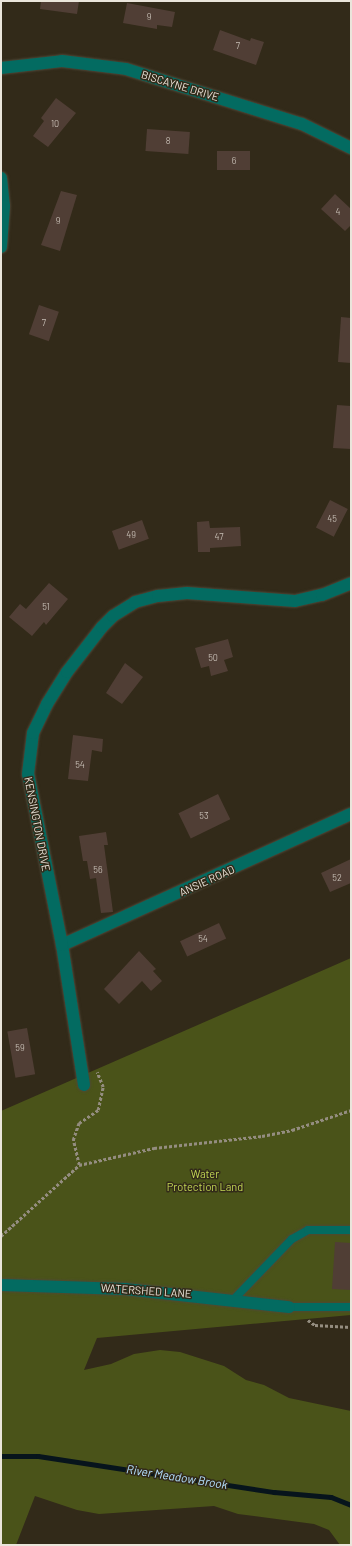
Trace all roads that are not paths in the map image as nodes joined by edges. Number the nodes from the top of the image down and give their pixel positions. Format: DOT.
graph roads {
  1 [pos="1,68"];
  2 [pos="351,148"];
  3 [pos="1,178"];
  4 [pos="1,247"];
  5 [pos="351,583"];
  6 [pos="351,814"];
  7 [pos="62,946"];
  8 [pos="84,1085"];
  9 [pos="351,1230"];
  10 [pos="1,1285"];
  11 [pos="234,1299"];
  12 [pos="290,1307"];
  13 [pos="351,1307"];
  1 -- 2 [label="street, BISCAYNE DRIVE"];
  3 -- 4 [label="street"];
  5 -- 7 [label="street, KENSINGTON DRIVE"];
  6 -- 7 [label="street, ANSIE ROAD"];
  7 -- 8 [label="street, KENSINGTON DRIVE"];
  9 -- 11 [label="lane"];
  10 -- 11 [label="street, WATERSHED LANE"];
  11 -- 12 [label="street, WATERSHED LANE"];
  12 -- 13 [label="lane"];
}
